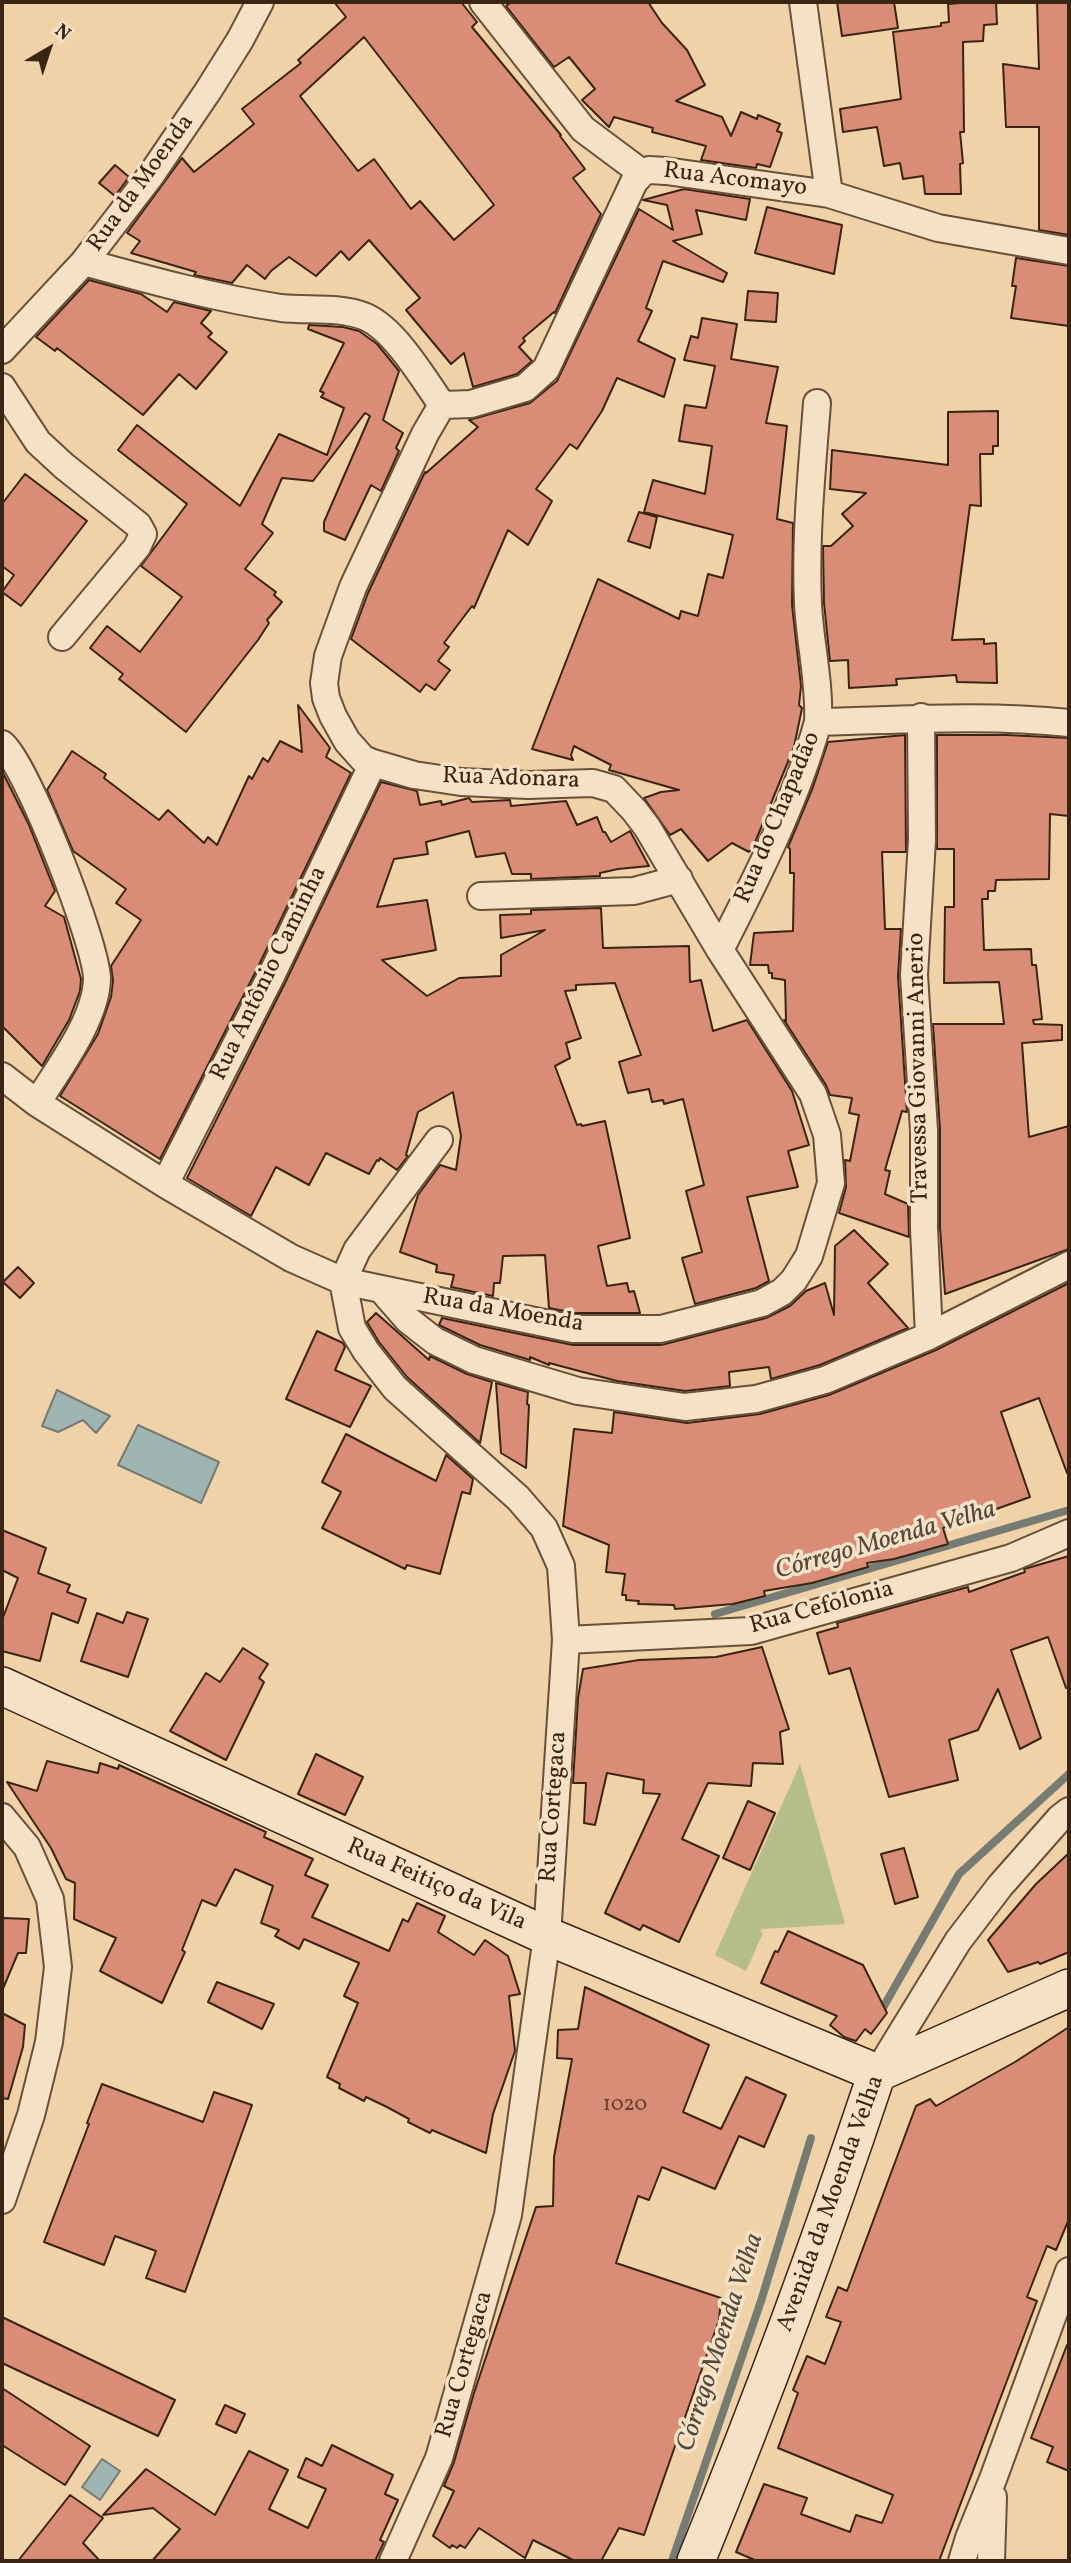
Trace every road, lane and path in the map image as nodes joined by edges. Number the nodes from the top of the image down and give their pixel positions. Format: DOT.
graph roads {
  1 [pos="260,2"];
  2 [pos="483,2"];
  3 [pos="803,2"];
  4 [pos="642,173"];
  5 [pos="829,194"];
  6 [pos="1069,251"];
  7 [pos="84,262"];
  8 [pos="2,350"];
  9 [pos="2,387"];
  10 [pos="817,403"];
  11 [pos="442,405"];
  12 [pos="62,637"];
  13 [pos="921,717"];
  14 [pos="818,722"];
  15 [pos="1069,723"];
  16 [pos="2,744"];
  17 [pos="373,763"];
  18 [pos="679,879"];
  19 [pos="481,896"];
  20 [pos="720,950"];
  21 [pos="2,1076"];
  22 [pos="37,1103"];
  23 [pos="439,1140"];
  24 [pos="165,1184"];
  25 [pos="1069,1265"];
  26 [pos="343,1281"];
  27 [pos="381,1289"];
  28 [pos="929,1335"];
  29 [pos="1069,1533"];
  30 [pos="566,1640"];
  31 [pos="2,1686"];
  32 [pos="1069,1811"];
  33 [pos="2,1817"];
  34 [pos="547,1936"];
  35 [pos="1069,1988"];
  36 [pos="877,2073"];
  37 [pos="2,2200"];
  38 [pos="1069,2271"];
  39 [pos="993,2479"];
  40 [pos="393,2561"];
  41 [pos="696,2561"];
  42 [pos="962,2561"];
  43 [pos="992,2561"];
  1 -- 7 [label="street, Rua da Moenda"];
  2 -- 4 [label="street"];
  3 -- 5 [label="street"];
  4 -- 5 [label="street, Rua Acomayo"];
  4 -- 11 [label="street, Rua Acomayo"];
  5 -- 6 [label="street, Rua Acomayo"];
  7 -- 8 [label="street, Rua da Moenda"];
  7 -- 11 [label="street"];
  9 -- 12 [label="street"];
  10 -- 14 [label="street"];
  11 -- 17 [label="street, Rua Adonara"];
  13 -- 14 [label="street, Rua do Chapadão"];
  13 -- 15 [label="street, Rua do Chapadão"];
  13 -- 28 [label="street, Travessa Giovanni Anerio"];
  14 -- 20 [label="street, Rua do Chapadão"];
  16 -- 22 [label="street"];
  17 -- 18 [label="street, Rua Adonara"];
  17 -- 24 [label="street, Rua Antônio Caminha"];
  18 -- 19 [label="street"];
  18 -- 20 [label="street, Rua Adonara"];
  20 -- 27 [label="street, Rua da Moenda"];
  21 -- 22 [label="street, Rua da Moenda"];
  22 -- 24 [label="street, Rua da Moenda"];
  23 -- 26 [label="street"];
  24 -- 26 [label="street, Rua da Moenda"];
  25 -- 28 [label="street, Rua da Moenda"];
  26 -- 27 [label="street, Rua da Moenda"];
  26 -- 30 [label="street, Rua Cortegaca"];
  27 -- 28 [label="street, Rua da Moenda"];
  29 -- 30 [label="street, Rua Cefolonia"];
  30 -- 34 [label="street, Rua Cortegaca"];
  31 -- 34 [label="street, Rua Feitiço da Vila"];
  32 -- 36 [label="street, Avenida da Moenda Velha"];
  33 -- 37 [label="street"];
  34 -- 36 [label="street, Rua Feitiço da Vila"];
  34 -- 40 [label="street, Rua Cortegaca"];
  35 -- 36 [label="street"];
  36 -- 41 [label="street, Avenida da Moenda Velha"];
  38 -- 39 [label="street"];
  39 -- 42 [label="street"];
  39 -- 43 [label="street"];
}
